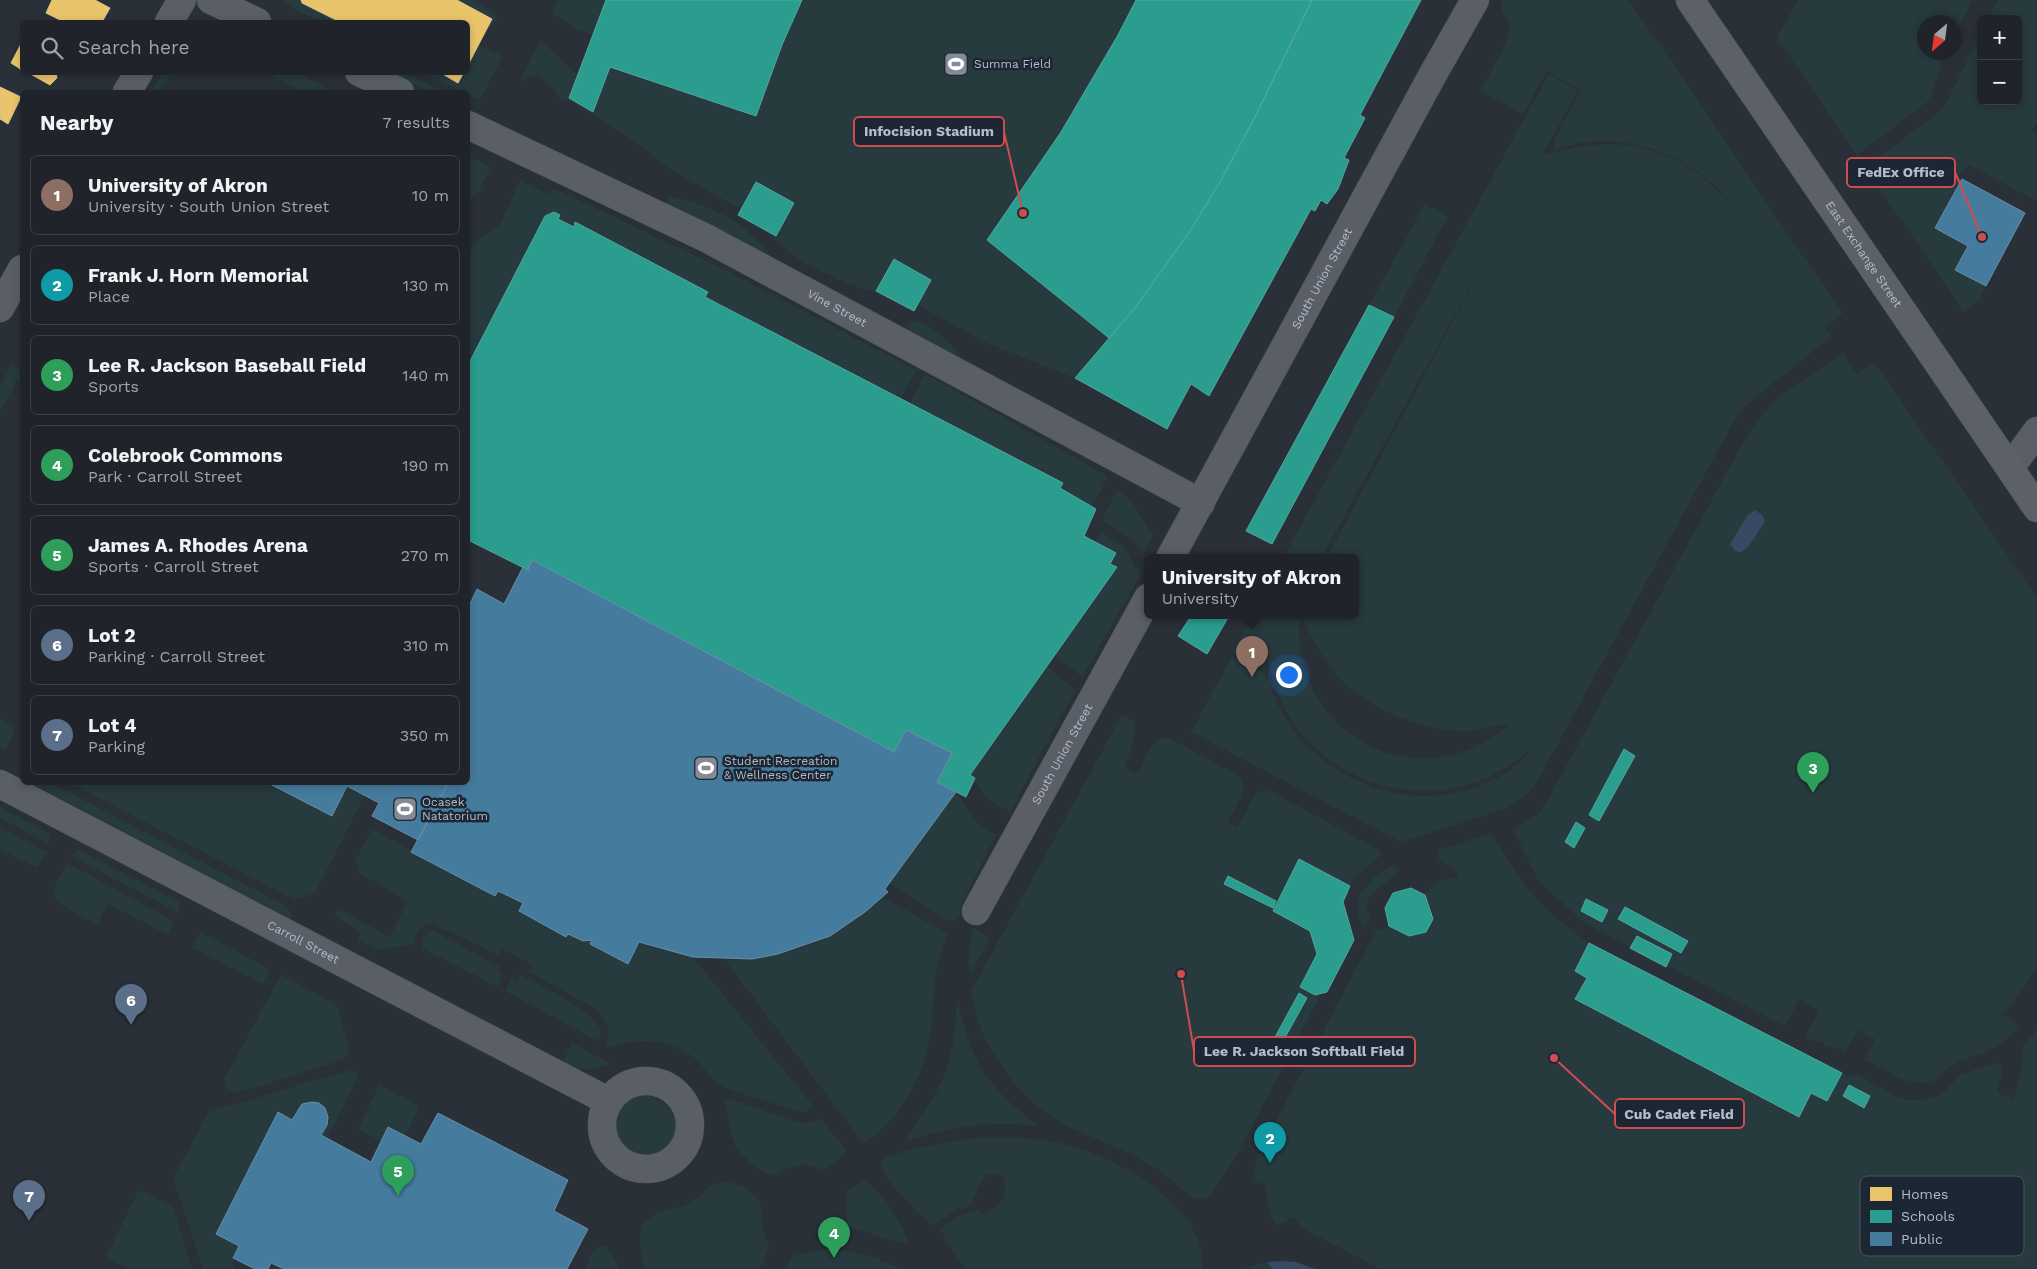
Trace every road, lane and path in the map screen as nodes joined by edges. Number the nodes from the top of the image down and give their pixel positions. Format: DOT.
graph roads {
  1 [pos="182,0"];
  2 [pos="211,0"];
  3 [pos="1475,0"];
  4 [pos="1690,0"];
  5 [pos="170,20"];
  6 [pos="252,20"];
  7 [pos="137,75"];
  8 [pos="365,75"];
  9 [pos="128,90"];
  10 [pos="396,90"];
  11 [pos="470,126"];
  12 [pos="20,273"];
  13 [pos="0,308"];
  14 [pos="2037,432"];
  15 [pos="2010,468"];
  16 [pos="1201,503"];
  17 [pos="2037,508"];
  18 [pos="1172,554"];
  19 [pos="1144,605"];
  20 [pos="0,784"];
  21 [pos="976,911"];
  22 [pos="608,1101"];
  1 -- 5 [label="street"];
  2 -- 6 [label="street"];
  3 -- 16 [label="street, South Union Street"];
  4 -- 15 [label="main road, East Exchange Street"];
  7 -- 9 [label="street"];
  8 -- 10 [label="street"];
  11 -- 16 [label="street, Vine Street"];
  12 -- 13 [label="street"];
  14 -- 15 [label="street"];
  15 -- 17 [label="main road, East Exchange Street"];
  16 -- 18 [label="street, South Union Street"];
  19 -- 21 [label="street, South Union Street"];
  20 -- 22 [label="street, Carroll Street"];
}
